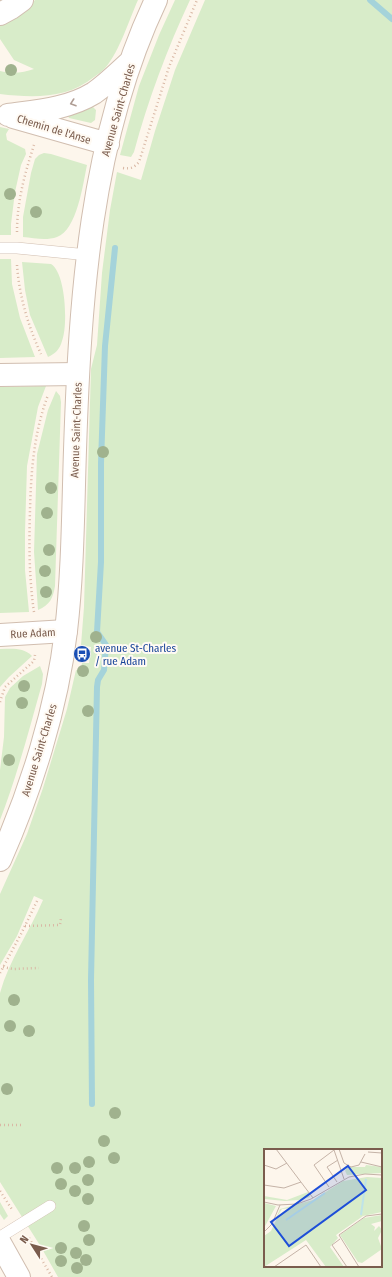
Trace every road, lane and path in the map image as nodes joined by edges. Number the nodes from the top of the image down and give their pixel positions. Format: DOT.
graph roads {
  1 [pos="22,0"];
  2 [pos="156,0"];
  3 [pos="198,0"];
  4 [pos="0,14"];
  5 [pos="132,60"];
  6 [pos="4,114"];
  7 [pos="34,144"];
  8 [pos="108,144"];
  9 [pos="120,167"];
  10 [pos="17,237"];
  11 [pos="0,248"];
  12 [pos="88,255"];
  13 [pos="17,260"];
  14 [pos="42,356"];
  15 [pos="78,374"];
  16 [pos="0,375"];
  17 [pos="51,388"];
  18 [pos="34,612"];
  19 [pos="66,631"];
  20 [pos="0,635"];
  21 [pos="35,658"];
  22 [pos="0,702"];
  23 [pos="0,860"];
  24 [pos="38,899"];
  25 [pos="61,918"];
  26 [pos="25,926"];
  27 [pos="3,967"];
  28 [pos="39,968"];
  29 [pos="0,973"];
  30 [pos="0,1125"];
  31 [pos="22,1125"];
  32 [pos="0,1191"];
  33 [pos="50,1206"];
  34 [pos="14,1212"];
  35 [pos="28,1236"];
  36 [pos="0,1237"];
  37 [pos="0,1243"];
  38 [pos="19,1277"];
  39 [pos="52,1277"];
  1 -- 4 [label="street"];
  2 -- 5 [label="street, Avenue Saint-Charles"];
  3 -- 9 [label="path, Avenue Saint-Charles"];
  5 -- 6 [label="street, one-way"];
  5 -- 8 [label="street, Avenue Saint-Charles"];
  6 -- 8 [label="street, Chemin de l'Anse"];
  7 -- 10 [label="path"];
  8 -- 12 [label="street, Avenue Saint-Charles"];
  11 -- 12 [label="lane"];
  12 -- 15 [label="street, Avenue Saint-Charles"];
  13 -- 14 [label="path"];
  15 -- 16 [label="street"];
  15 -- 19 [label="street, Avenue Saint-Charles"];
  17 -- 18 [label="path"];
  19 -- 20 [label="street, Rue Adam"];
  19 -- 23 [label="street, Avenue Saint-Charles"];
  21 -- 22 [label="path"];
  24 -- 26 [label="path"];
  25 -- 26 [label="path"];
  26 -- 27 [label="path"];
  27 -- 28 [label="path"];
  27 -- 29 [label="path"];
  30 -- 31 [label="path"];
  32 -- 34 [label="path"];
  33 -- 36 [label="lane"];
  35 -- 39 [label="path"];
  37 -- 38 [label="street"];
}
